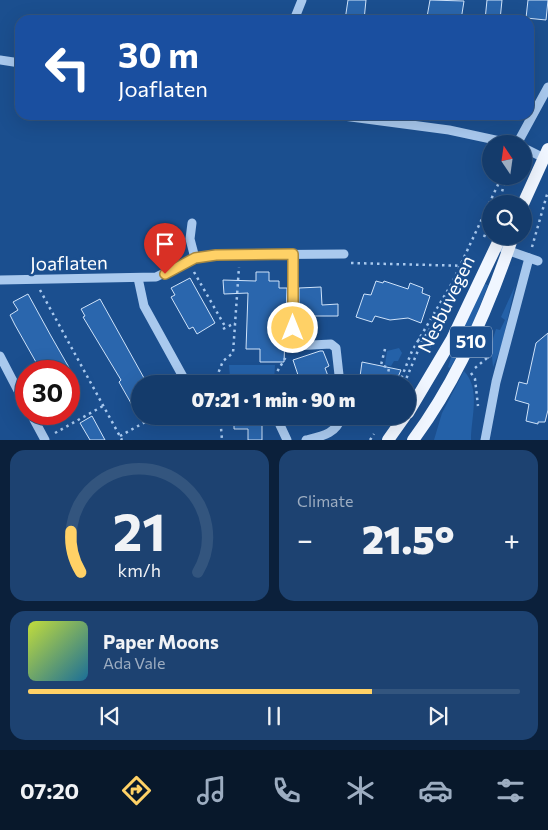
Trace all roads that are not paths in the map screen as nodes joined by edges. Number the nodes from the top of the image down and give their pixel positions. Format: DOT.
graph roads {
  1 [pos="302,0"];
  2 [pos="296,15"];
  3 [pos="0,60"];
  4 [pos="15,62"];
  5 [pos="548,86"];
  6 [pos="534,111"];
  7 [pos="374,120"];
  8 [pos="529,120"];
  9 [pos="521,135"];
  10 [pos="482,137"];
  11 [pos="532,150"];
  12 [pos="546,154"];
  13 [pos="526,195"];
  14 [pos="192,223"];
  15 [pos="496,245"];
  16 [pos="502,245"];
  17 [pos="510,245"];
  18 [pos="508,250"];
  19 [pos="293,254"];
  20 [pos="195,258"];
  21 [pos="345,258"];
  22 [pos="138,278"];
  23 [pos="0,280"];
  24 [pos="0,356"];
  25 [pos="182,375"];
  26 [pos="339,375"];
  27 [pos="15,385"];
  28 [pos="416,400"];
  29 [pos="37,425"];
  30 [pos="280,425"];
  31 [pos="339,425"];
  32 [pos="399,425"];
  33 [pos="45,440"];
  34 [pos="287,440"];
  35 [pos="306,440"];
  36 [pos="388,440"];
  37 [pos="413,440"];
  38 [pos="485,440"];
  1 -- 2 [label="street"];
  3 -- 4 [label="street"];
  5 -- 6 [label="street"];
  7 -- 10 [label="street"];
  8 -- 9 [label="street"];
  11 -- 12 [label="street"];
  12 -- 13 [label="main road"];
  14 -- 20 [label="street"];
  15 -- 28 [label="main road, Nesbuvegen / 510"];
  16 -- 18 [label="street"];
  17 -- 18 [label="main road, Nesbuvegen / 510"];
  18 -- 37 [label="main road, Nesbuvegen / 510"];
  18 -- 38 [label="street"];
  19 -- 20 [label="street, Joaflaten"];
  19 -- 21 [label="street, Joaflaten"];
  19 -- 26 [label="street"];
  20 -- 22 [label="street, Joaflaten"];
  22 -- 23 [label="street, Joaflaten"];
  22 -- 25 [label="street"];
  24 -- 27 [label="street"];
  29 -- 33 [label="street"];
  30 -- 34 [label="street"];
  31 -- 35 [label="street"];
  32 -- 36 [label="main road"];
}
